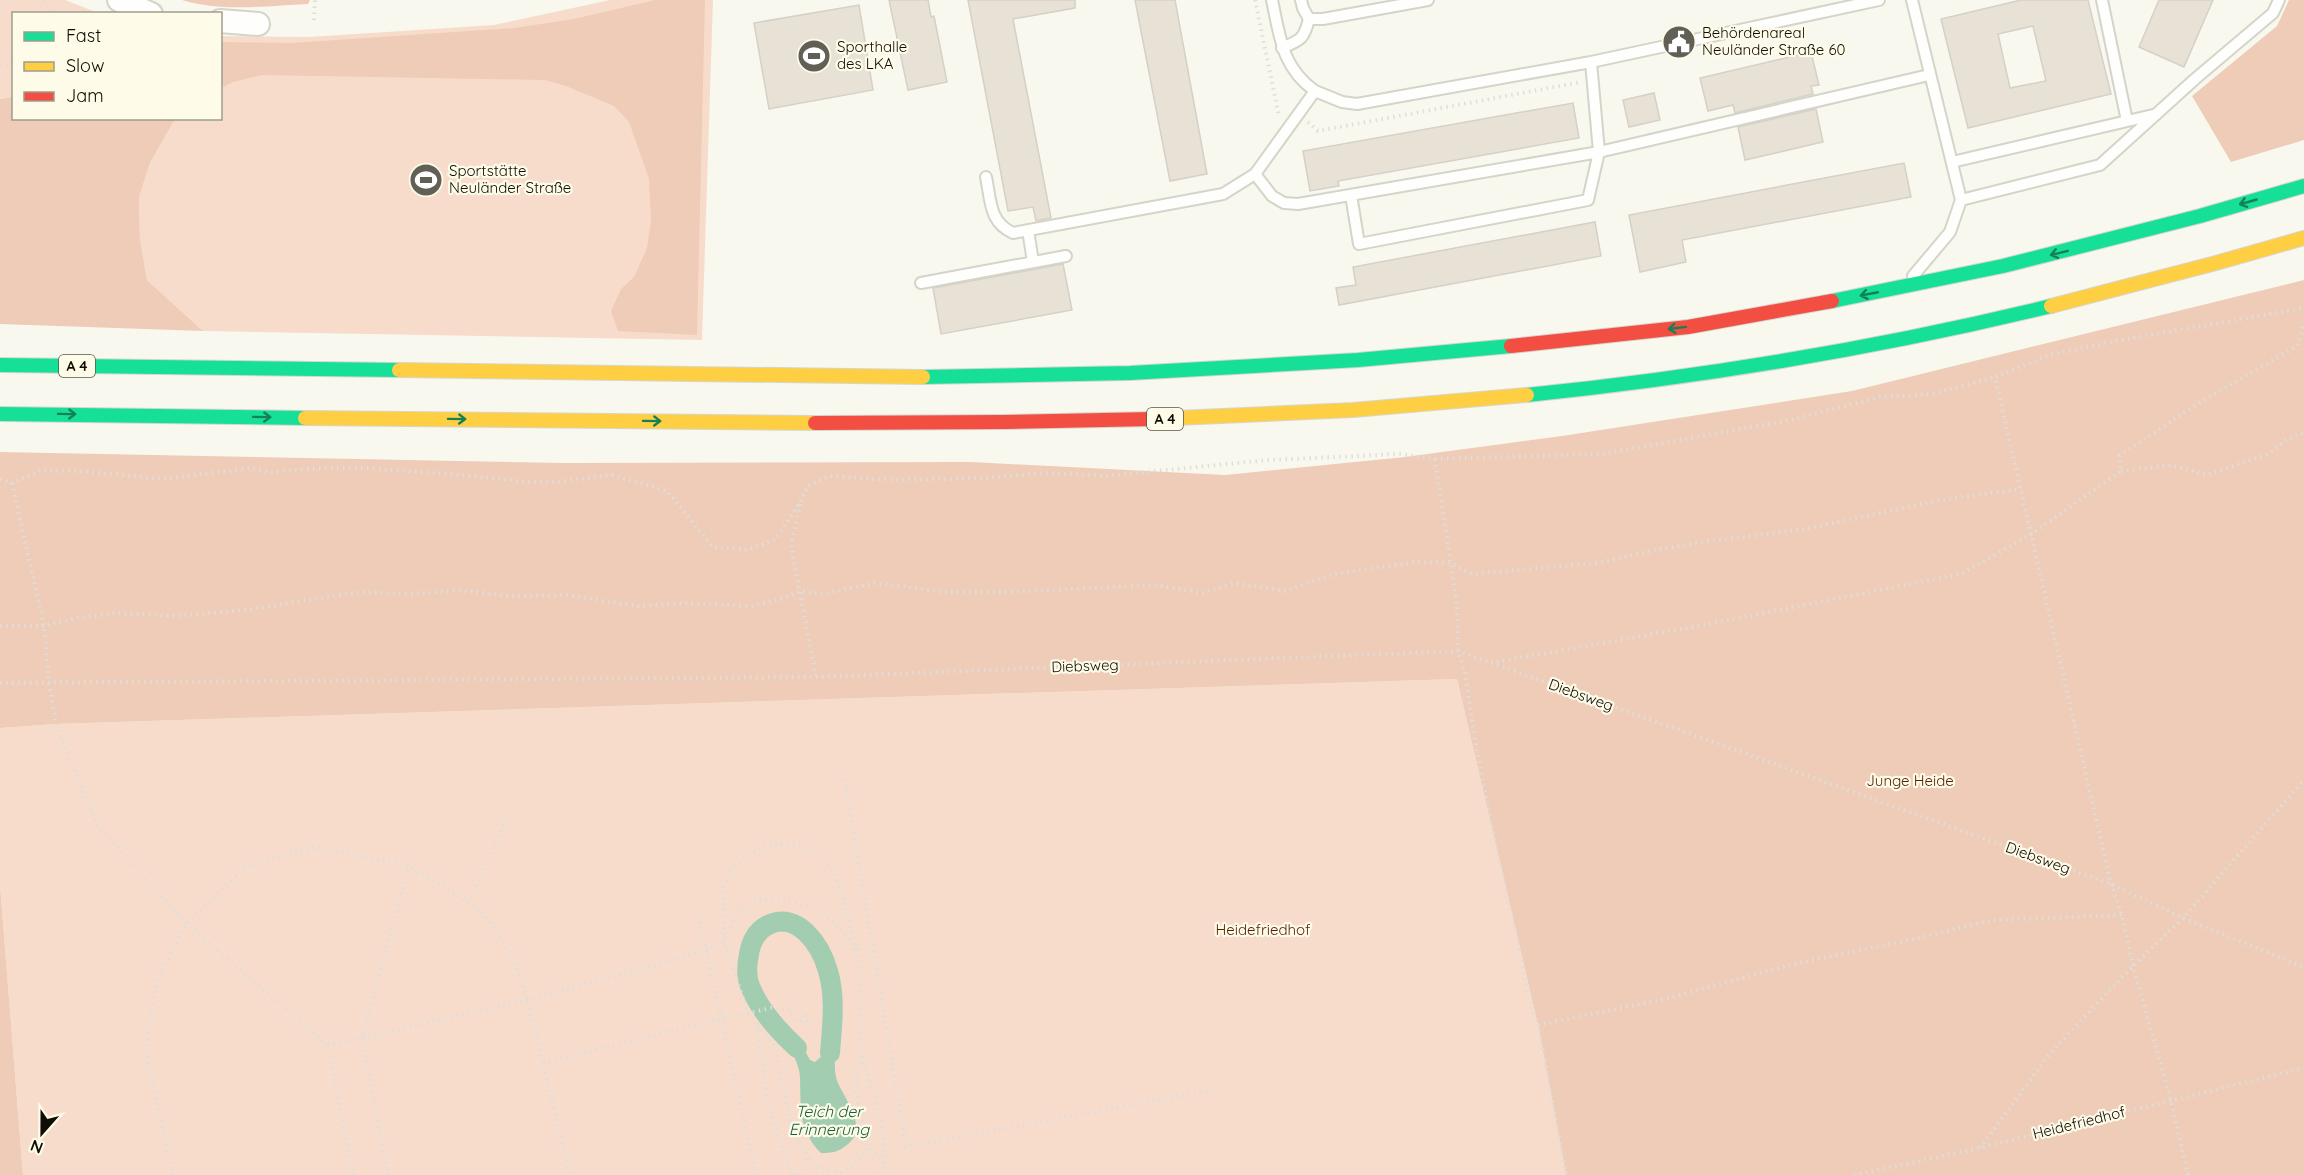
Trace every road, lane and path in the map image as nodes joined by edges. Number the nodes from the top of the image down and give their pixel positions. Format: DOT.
graph roads {
  1 [pos="119,0"];
  2 [pos="315,0"];
  3 [pos="1255,0"];
  4 [pos="1272,0"];
  5 [pos="1301,0"];
  6 [pos="1428,0"];
  7 [pos="1879,0"];
  8 [pos="1912,0"];
  9 [pos="2102,0"];
  10 [pos="2279,0"];
  11 [pos="146,12"];
  12 [pos="1309,19"];
  13 [pos="314,20"];
  14 [pos="222,21"];
  15 [pos="258,24"];
  16 [pos="1282,48"];
  17 [pos="1591,62"];
  18 [pos="1929,75"];
  19 [pos="1593,80"];
  20 [pos="1315,91"];
  21 [pos="1298,114"];
  22 [pos="2156,115"];
  23 [pos="2127,122"];
  24 [pos="1283,135"];
  25 [pos="1599,152"];
  26 [pos="1952,162"];
  27 [pos="1255,174"];
  28 [pos="986,177"];
  29 [pos="2304,186"];
  30 [pos="1350,195"];
  31 [pos="1961,200"];
  32 [pos="1028,230"];
  33 [pos="2304,238"];
  34 [pos="1066,256"];
  35 [pos="1034,262"];
  36 [pos="921,283"];
  37 [pos="1904,288"];
  38 [pos="2304,308"];
  39 [pos="2304,325"];
  40 [pos="0,365"];
  41 [pos="1995,377"];
  42 [pos="0,414"];
  43 [pos="2304,434"];
  44 [pos="1435,459"];
  45 [pos="2121,471"];
  46 [pos="0,479"];
  47 [pos="12,483"];
  48 [pos="2019,489"];
  49 [pos="800,502"];
  50 [pos="2030,535"];
  51 [pos="1449,563"];
  52 [pos="801,591"];
  53 [pos="0,626"];
  54 [pos="44,626"];
  55 [pos="1458,651"];
  56 [pos="1490,663"];
  57 [pos="816,677"];
  58 [pos="0,683"];
  59 [pos="49,684"];
  60 [pos="845,779"];
  61 [pos="2304,780"];
  62 [pos="506,819"];
  63 [pos="409,866"];
  64 [pos="2111,884"];
  65 [pos="469,903"];
  66 [pos="2122,915"];
  67 [pos="2183,918"];
  68 [pos="700,921"];
  69 [pos="186,923"];
  70 [pos="724,943"];
  71 [pos="706,950"];
  72 [pos="858,951"];
  73 [pos="2133,966"];
  74 [pos="2304,967"];
  75 [pos="528,1000"];
  76 [pos="805,1012"];
  77 [pos="748,1013"];
  78 [pos="721,1018"];
  79 [pos="756,1023"];
  80 [pos="1538,1025"];
  81 [pos="362,1037"];
  82 [pos="327,1045"];
  83 [pos="862,1056"];
  84 [pos="543,1063"];
  85 [pos="2304,1068"];
  86 [pos="1210,1090"];
  87 [pos="2171,1100"];
  88 [pos="869,1145"];
  89 [pos="1980,1148"];
  90 [pos="808,1156"];
  91 [pos="885,1164"];
  92 [pos="173,1175"];
  93 [pos="353,1175"];
  94 [pos="388,1175"];
  95 [pos="570,1175"];
  96 [pos="756,1175"];
  97 [pos="793,1175"];
  98 [pos="797,1175"];
  99 [pos="879,1175"];
  100 [pos="1566,1175"];
  101 [pos="1854,1175"];
  102 [pos="2187,1175"];
  1 -- 11 [label="street"];
  2 -- 13 [label="path"];
  3 -- 24 [label="path"];
  4 -- 16 [label="lane"];
  5 -- 12 [label="lane"];
  6 -- 12 [label="lane"];
  7 -- 17 [label="lane"];
  8 -- 18 [label="lane"];
  9 -- 23 [label="lane"];
  10 -- 22 [label="lane"];
  12 -- 16 [label="lane"];
  14 -- 15 [label="street"];
  16 -- 20 [label="lane"];
  17 -- 19 [label="lane"];
  17 -- 20 [label="lane"];
  18 -- 25 [label="lane"];
  18 -- 26 [label="lane"];
  19 -- 21 [label="path"];
  19 -- 25 [label="lane"];
  20 -- 21 [label="lane"];
  21 -- 24 [label="lane"];
  22 -- 23 [label="lane"];
  22 -- 31 [label="lane"];
  23 -- 26 [label="lane"];
  24 -- 27 [label="lane"];
  25 -- 30 [label="lane"];
  25 -- 30 [label="lane"];
  26 -- 31 [label="lane"];
  27 -- 30 [label="lane"];
  27 -- 32 [label="lane"];
  28 -- 32 [label="lane"];
  29 -- 37 [label="highway, A 4, one-way"];
  31 -- 37 [label="lane"];
  32 -- 35 [label="lane"];
  42 -- 33 [label="highway, A 4, one-way"];
  34 -- 35 [label="lane"];
  35 -- 36 [label="lane"];
  37 -- 40 [label="highway, A 4, one-way"];
  38 -- 41 [label="path"];
  39 -- 45 [label="path"];
  41 -- 44 [label="path"];
  41 -- 48 [label="path"];
  43 -- 45 [label="path"];
  44 -- 49 [label="path"];
  44 -- 51 [label="path"];
  45 -- 50 [label="path"];
  46 -- 47 [label="path"];
  47 -- 49 [label="path"];
  47 -- 54 [label="path"];
  48 -- 50 [label="path"];
  48 -- 51 [label="path"];
  49 -- 52 [label="path"];
  50 -- 56 [label="path"];
  50 -- 64 [label="path"];
  51 -- 52 [label="path"];
  51 -- 55 [label="path"];
  52 -- 54 [label="path"];
  52 -- 57 [label="path"];
  53 -- 54 [label="path"];
  54 -- 59 [label="path"];
  55 -- 56 [label="path, Diebsweg"];
  55 -- 57 [label="path, Diebsweg"];
  55 -- 80 [label="path"];
  56 -- 64 [label="path, Diebsweg"];
  57 -- 59 [label="path, Diebsweg"];
  58 -- 59 [label="path, Diebsweg"];
  59 -- 69 [label="path"];
  60 -- 86 [label="path"];
  61 -- 67 [label="path"];
  62 -- 65 [label="path"];
  63 -- 65 [label="path"];
  63 -- 69 [label="path"];
  63 -- 81 [label="path"];
  64 -- 66 [label="path"];
  64 -- 67 [label="path, Diebsweg"];
  65 -- 75 [label="path"];
  66 -- 73 [label="path"];
  66 -- 80 [label="path"];
  67 -- 73 [label="path"];
  67 -- 74 [label="path, Diebsweg"];
  68 -- 71 [label="path"];
  69 -- 82 [label="path"];
  69 -- 92 [label="path"];
  70 -- 71 [label="path"];
  70 -- 72 [label="path"];
  70 -- 72 [label="path"];
  70 -- 77 [label="path"];
  71 -- 75 [label="path"];
  71 -- 78 [label="path"];
  72 -- 83 [label="path"];
  73 -- 87 [label="path"];
  73 -- 89 [label="path"];
  75 -- 81 [label="path"];
  75 -- 84 [label="path"];
  76 -- 77 [label="path"];
  77 -- 78 [label="path"];
  77 -- 79 [label="path"];
  78 -- 84 [label="path"];
  78 -- 96 [label="path"];
  79 -- 90 [label="path"];
  79 -- 97 [label="path"];
  80 -- 100 [label="path"];
  81 -- 82 [label="path"];
  81 -- 94 [label="path"];
  82 -- 93 [label="path"];
  83 -- 88 [label="path"];
  83 -- 91 [label="path"];
  84 -- 95 [label="path"];
  85 -- 87 [label="path, Heidefriedhof"];
  87 -- 89 [label="path, Heidefriedhof"];
  87 -- 102 [label="path"];
  88 -- 90 [label="path"];
  88 -- 91 [label="path"];
  89 -- 101 [label="path, Heidefriedhof"];
  90 -- 98 [label="path"];
  91 -- 99 [label="path"];
}
